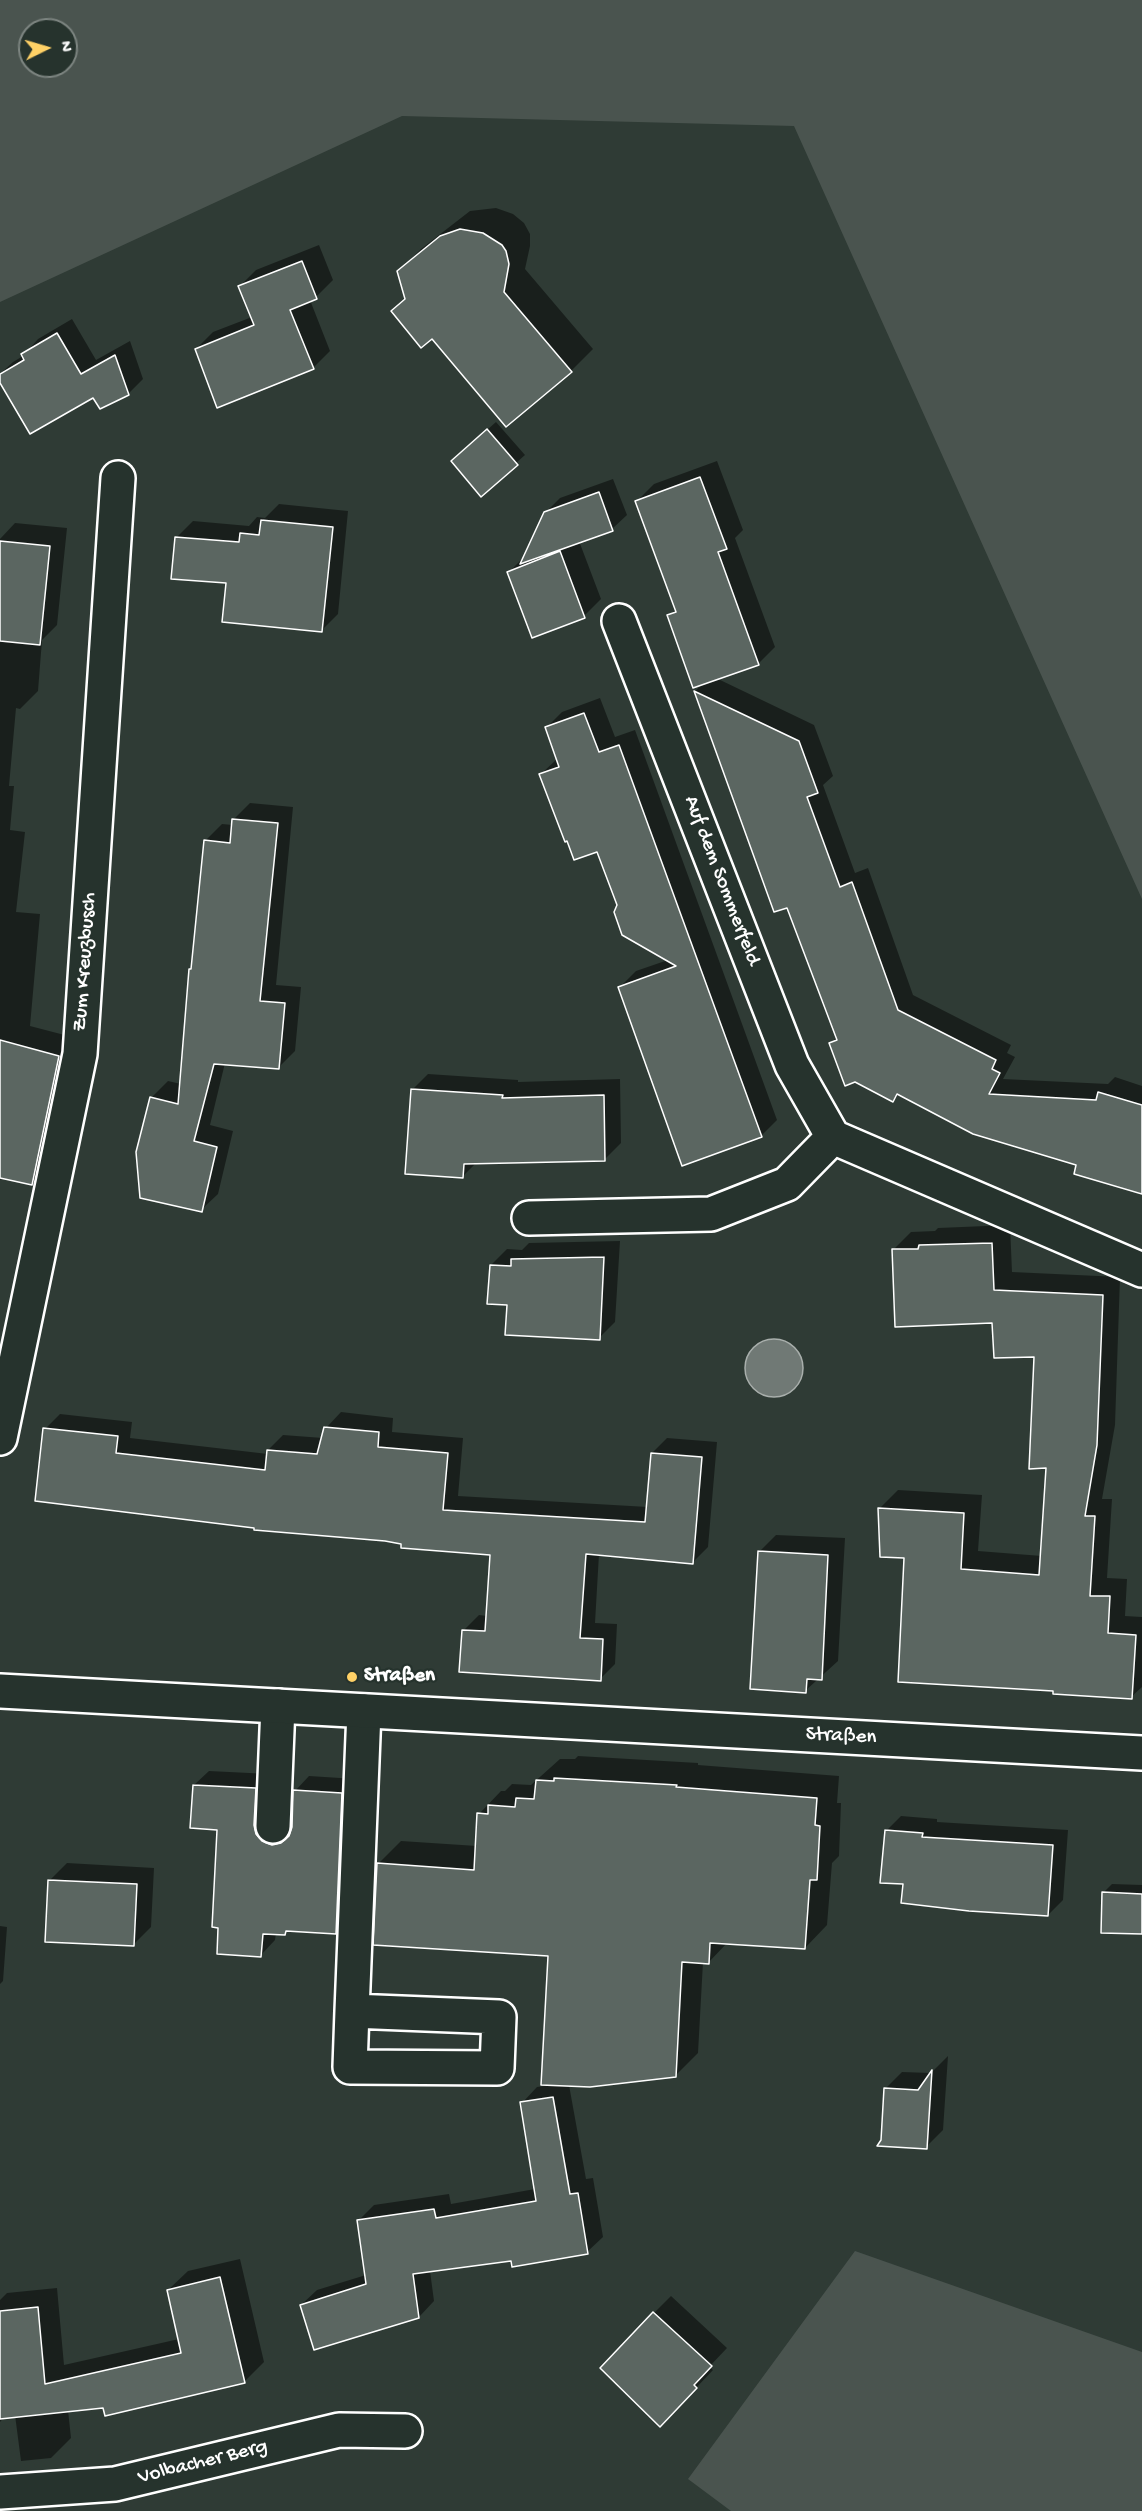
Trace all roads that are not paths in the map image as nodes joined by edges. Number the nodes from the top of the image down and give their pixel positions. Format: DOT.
graph roads {
  1 [pos="118,478"];
  2 [pos="620,621"];
  3 [pos="832,1137"];
  4 [pos="529,1218"];
  5 [pos="1142,1270"];
  6 [pos="0,1438"];
  7 [pos="0,1691"];
  8 [pos="278,1706"];
  9 [pos="364,1711"];
  10 [pos="1142,1753"];
  11 [pos="273,1826"];
  12 [pos="352,2011"];
  13 [pos="405,2431"];
  14 [pos="0,2492"];
  1 -- 6 [label="street, Zum Kreuzbusch"];
  2 -- 3 [label="street, Auf dem Sommerfeld"];
  3 -- 4 [label="street"];
  3 -- 5 [label="street"];
  7 -- 8 [label="street, Straßen"];
  8 -- 9 [label="street, Straßen"];
  8 -- 11 [label="street"];
  9 -- 10 [label="street, Straßen"];
  9 -- 12 [label="street"];
  13 -- 14 [label="street, Volbacher Berg"];
}
